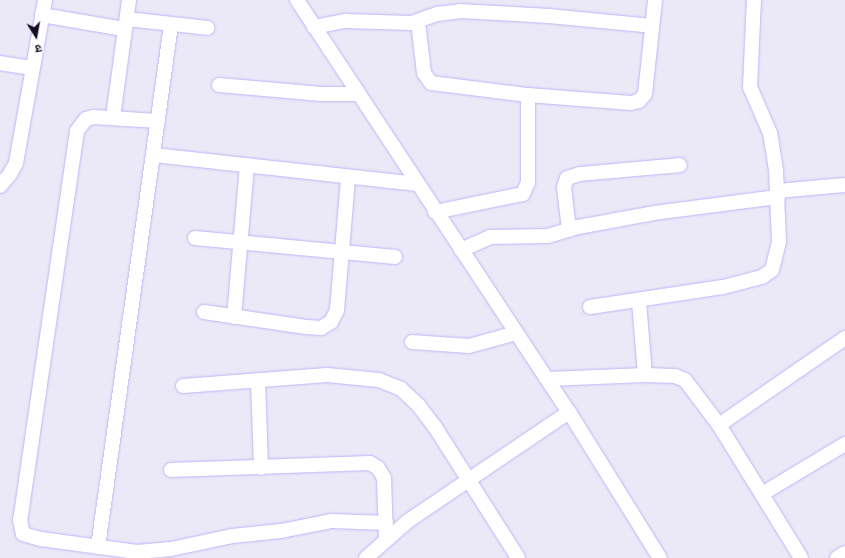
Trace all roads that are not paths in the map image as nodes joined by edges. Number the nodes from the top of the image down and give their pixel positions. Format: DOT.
graph roads {
  1 [pos="129,0"];
  2 [pos="297,0"];
  3 [pos="655,0"];
  4 [pos="754,0"];
  5 [pos="41,4"];
  6 [pos="418,22"];
  7 [pos="126,24"];
  8 [pos="171,25"];
  9 [pos="314,26"];
  10 [pos="652,26"];
  11 [pos="208,28"];
  12 [pos="0,63"];
  13 [pos="31,68"];
  14 [pos="218,85"];
  15 [pos="358,94"];
  16 [pos="528,95"];
  17 [pos="113,117"];
  18 [pos="158,121"];
  19 [pos="154,155"];
  20 [pos="680,165"];
  21 [pos="248,166"];
  22 [pos="348,178"];
  23 [pos="417,184"];
  24 [pos="845,185"];
  25 [pos="0,186"];
  26 [pos="778,194"];
  27 [pos="435,212"];
  28 [pos="569,230"];
  29 [pos="195,238"];
  30 [pos="241,243"];
  31 [pos="461,250"];
  32 [pos="343,253"];
  33 [pos="395,258"];
  34 [pos="639,301"];
  35 [pos="590,307"];
  36 [pos="204,312"];
  37 [pos="234,317"];
  38 [pos="516,333"];
  39 [pos="845,338"];
  40 [pos="412,342"];
  41 [pos="645,375"];
  42 [pos="548,379"];
  43 [pos="258,381"];
  44 [pos="184,386"];
  45 [pos="569,412"];
  46 [pos="719,425"];
  47 [pos="845,444"];
  48 [pos="261,468"];
  49 [pos="171,470"];
  50 [pos="469,478"];
  51 [pos="762,494"];
  52 [pos="386,523"];
  53 [pos="386,538"];
  54 [pos="98,547"];
  55 [pos="845,553"];
  56 [pos="366,558"];
  57 [pos="518,558"];
  58 [pos="660,558"];
  59 [pos="801,558"];
  60 [pos="837,558"];
  1 -- 7 [label="street"];
  2 -- 9 [label="street"];
  3 -- 10 [label="street"];
  4 -- 26 [label="street"];
  5 -- 7 [label="street"];
  5 -- 13 [label="street"];
  6 -- 9 [label="street"];
  6 -- 10 [label="street"];
  6 -- 16 [label="street"];
  7 -- 8 [label="street"];
  7 -- 17 [label="street"];
  8 -- 11 [label="street"];
  8 -- 18 [label="street"];
  9 -- 15 [label="street"];
  10 -- 16 [label="street"];
  12 -- 13 [label="street"];
  13 -- 25 [label="street"];
  14 -- 15 [label="street"];
  15 -- 23 [label="street"];
  16 -- 27 [label="street"];
  17 -- 18 [label="street"];
  17 -- 54 [label="street"];
  18 -- 19 [label="street"];
  19 -- 21 [label="street"];
  19 -- 54 [label="street"];
  20 -- 28 [label="street"];
  21 -- 22 [label="street"];
  21 -- 30 [label="street"];
  22 -- 23 [label="street"];
  22 -- 32 [label="street"];
  23 -- 27 [label="street"];
  24 -- 26 [label="street"];
  26 -- 28 [label="street"];
  26 -- 34 [label="street"];
  27 -- 31 [label="street"];
  28 -- 31 [label="street"];
  29 -- 30 [label="street"];
  30 -- 32 [label="street"];
  30 -- 37 [label="street"];
  31 -- 38 [label="street"];
  32 -- 33 [label="street"];
  32 -- 37 [label="street"];
  34 -- 35 [label="street"];
  34 -- 41 [label="street"];
  36 -- 37 [label="street"];
  38 -- 40 [label="street"];
  38 -- 42 [label="street"];
  39 -- 46 [label="street"];
  41 -- 42 [label="street"];
  41 -- 46 [label="street"];
  42 -- 45 [label="street"];
  43 -- 44 [label="street"];
  43 -- 48 [label="street"];
  43 -- 50 [label="street"];
  45 -- 50 [label="street"];
  45 -- 58 [label="street"];
  46 -- 51 [label="street"];
  47 -- 51 [label="street"];
  48 -- 49 [label="street"];
  48 -- 52 [label="street"];
  50 -- 53 [label="street"];
  50 -- 57 [label="street"];
  51 -- 59 [label="street"];
  52 -- 53 [label="street"];
  52 -- 54 [label="street"];
  53 -- 56 [label="street"];
  55 -- 60 [label="street"];
}
